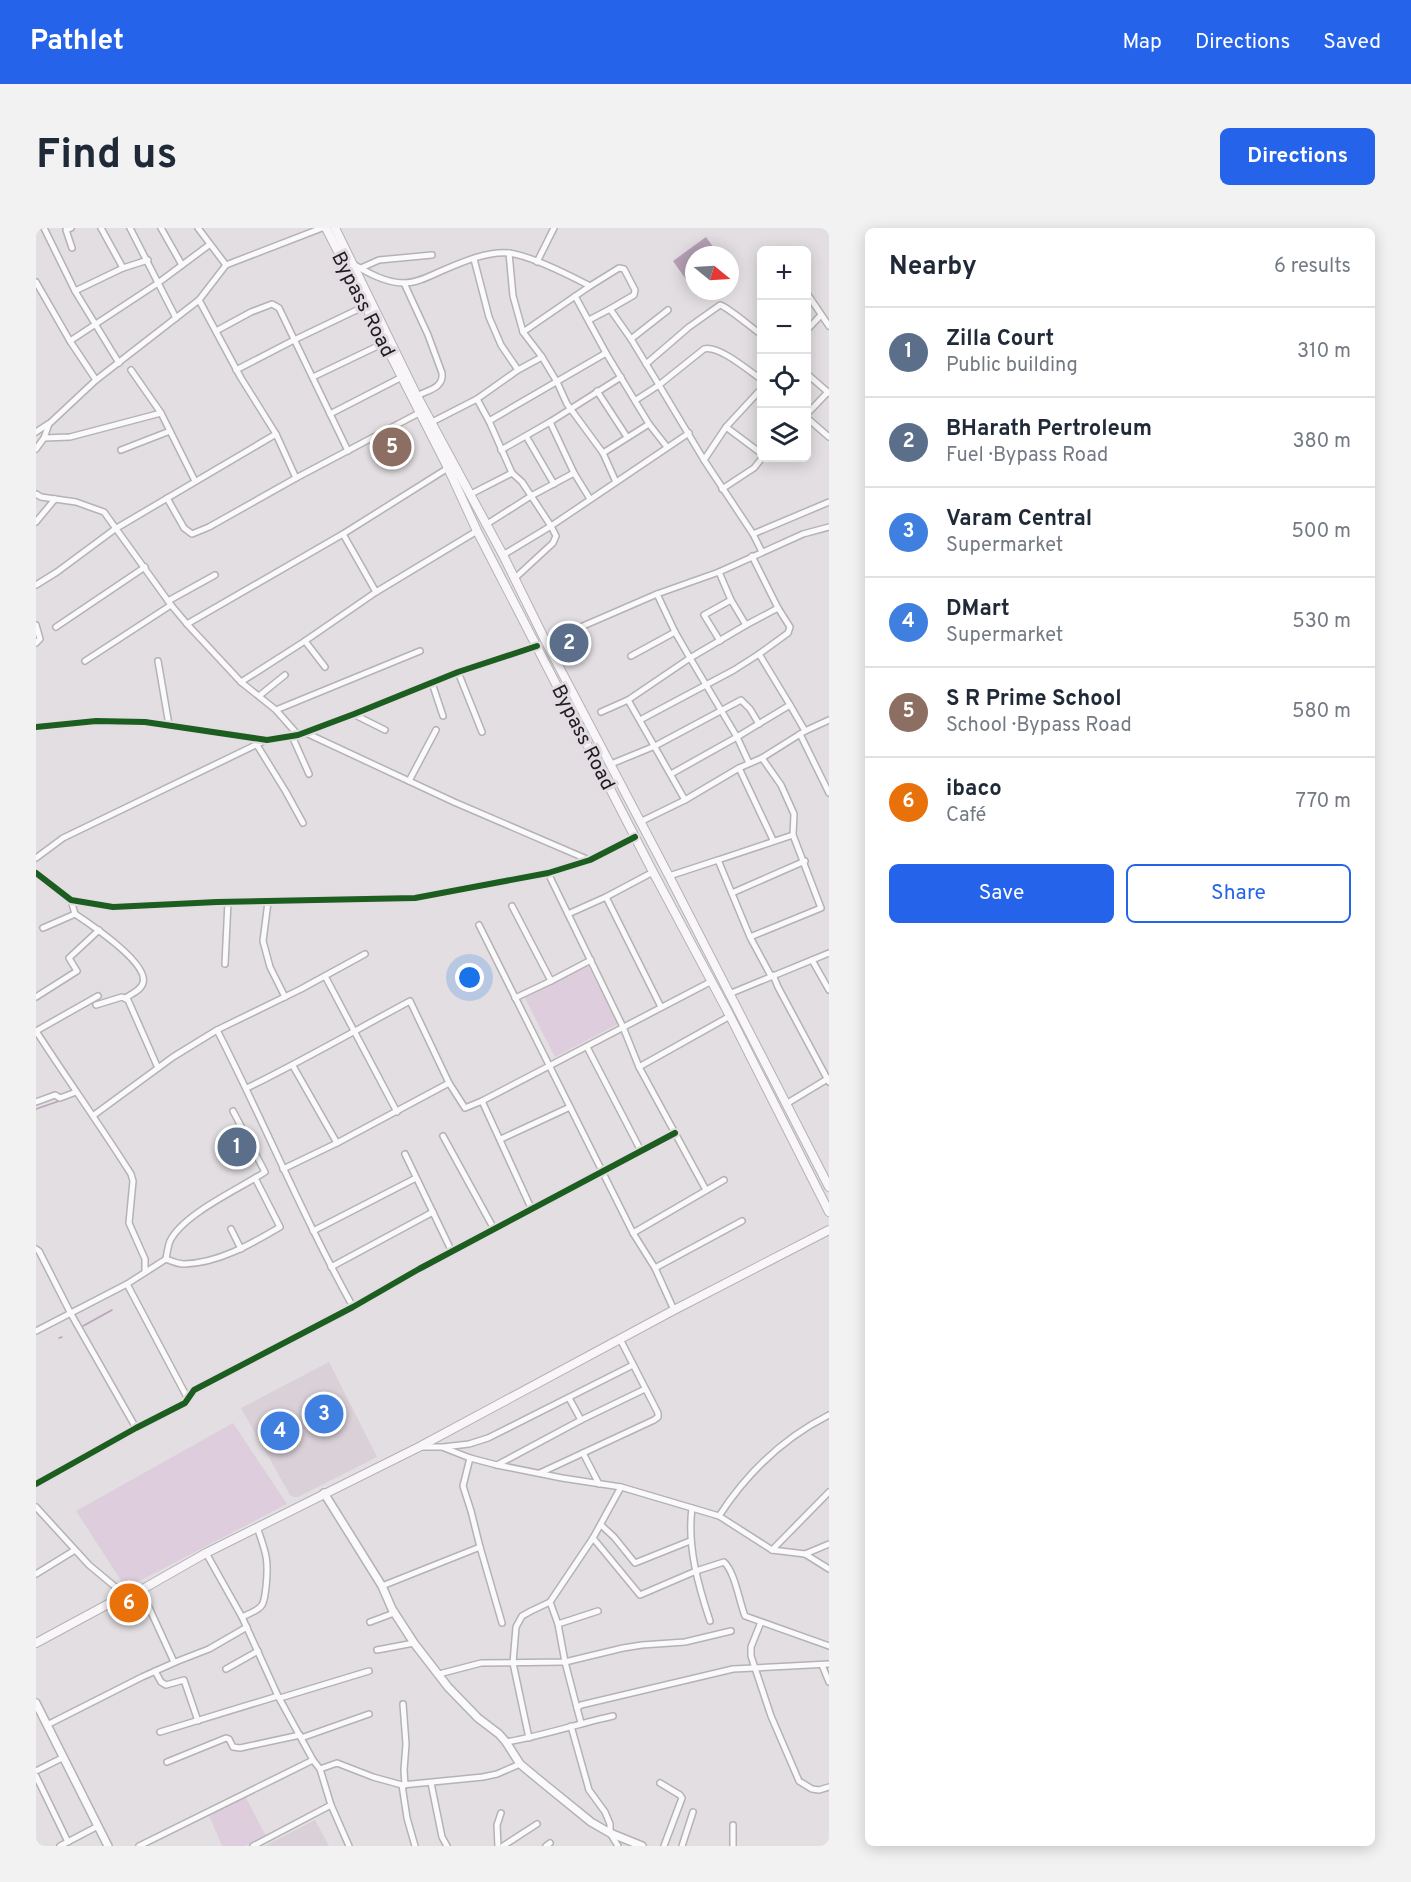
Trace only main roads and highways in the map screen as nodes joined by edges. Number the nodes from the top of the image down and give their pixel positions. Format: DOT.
graph roads {
  1 [pos="324,228"];
  2 [pos="334,228"];
  3 [pos="827,1178"];
  4 [pos="829,1187"];
  5 [pos="829,1212"];
  6 [pos="829,1230"];
  7 [pos="36,1643"];
  1 -- 5 [label="main road, Bypass Road"];
  2 -- 3 [label="main road, Bypass Road"];
  3 -- 4 [label="main road, Bypass Road"];
  6 -- 7 [label="main road"];
}
